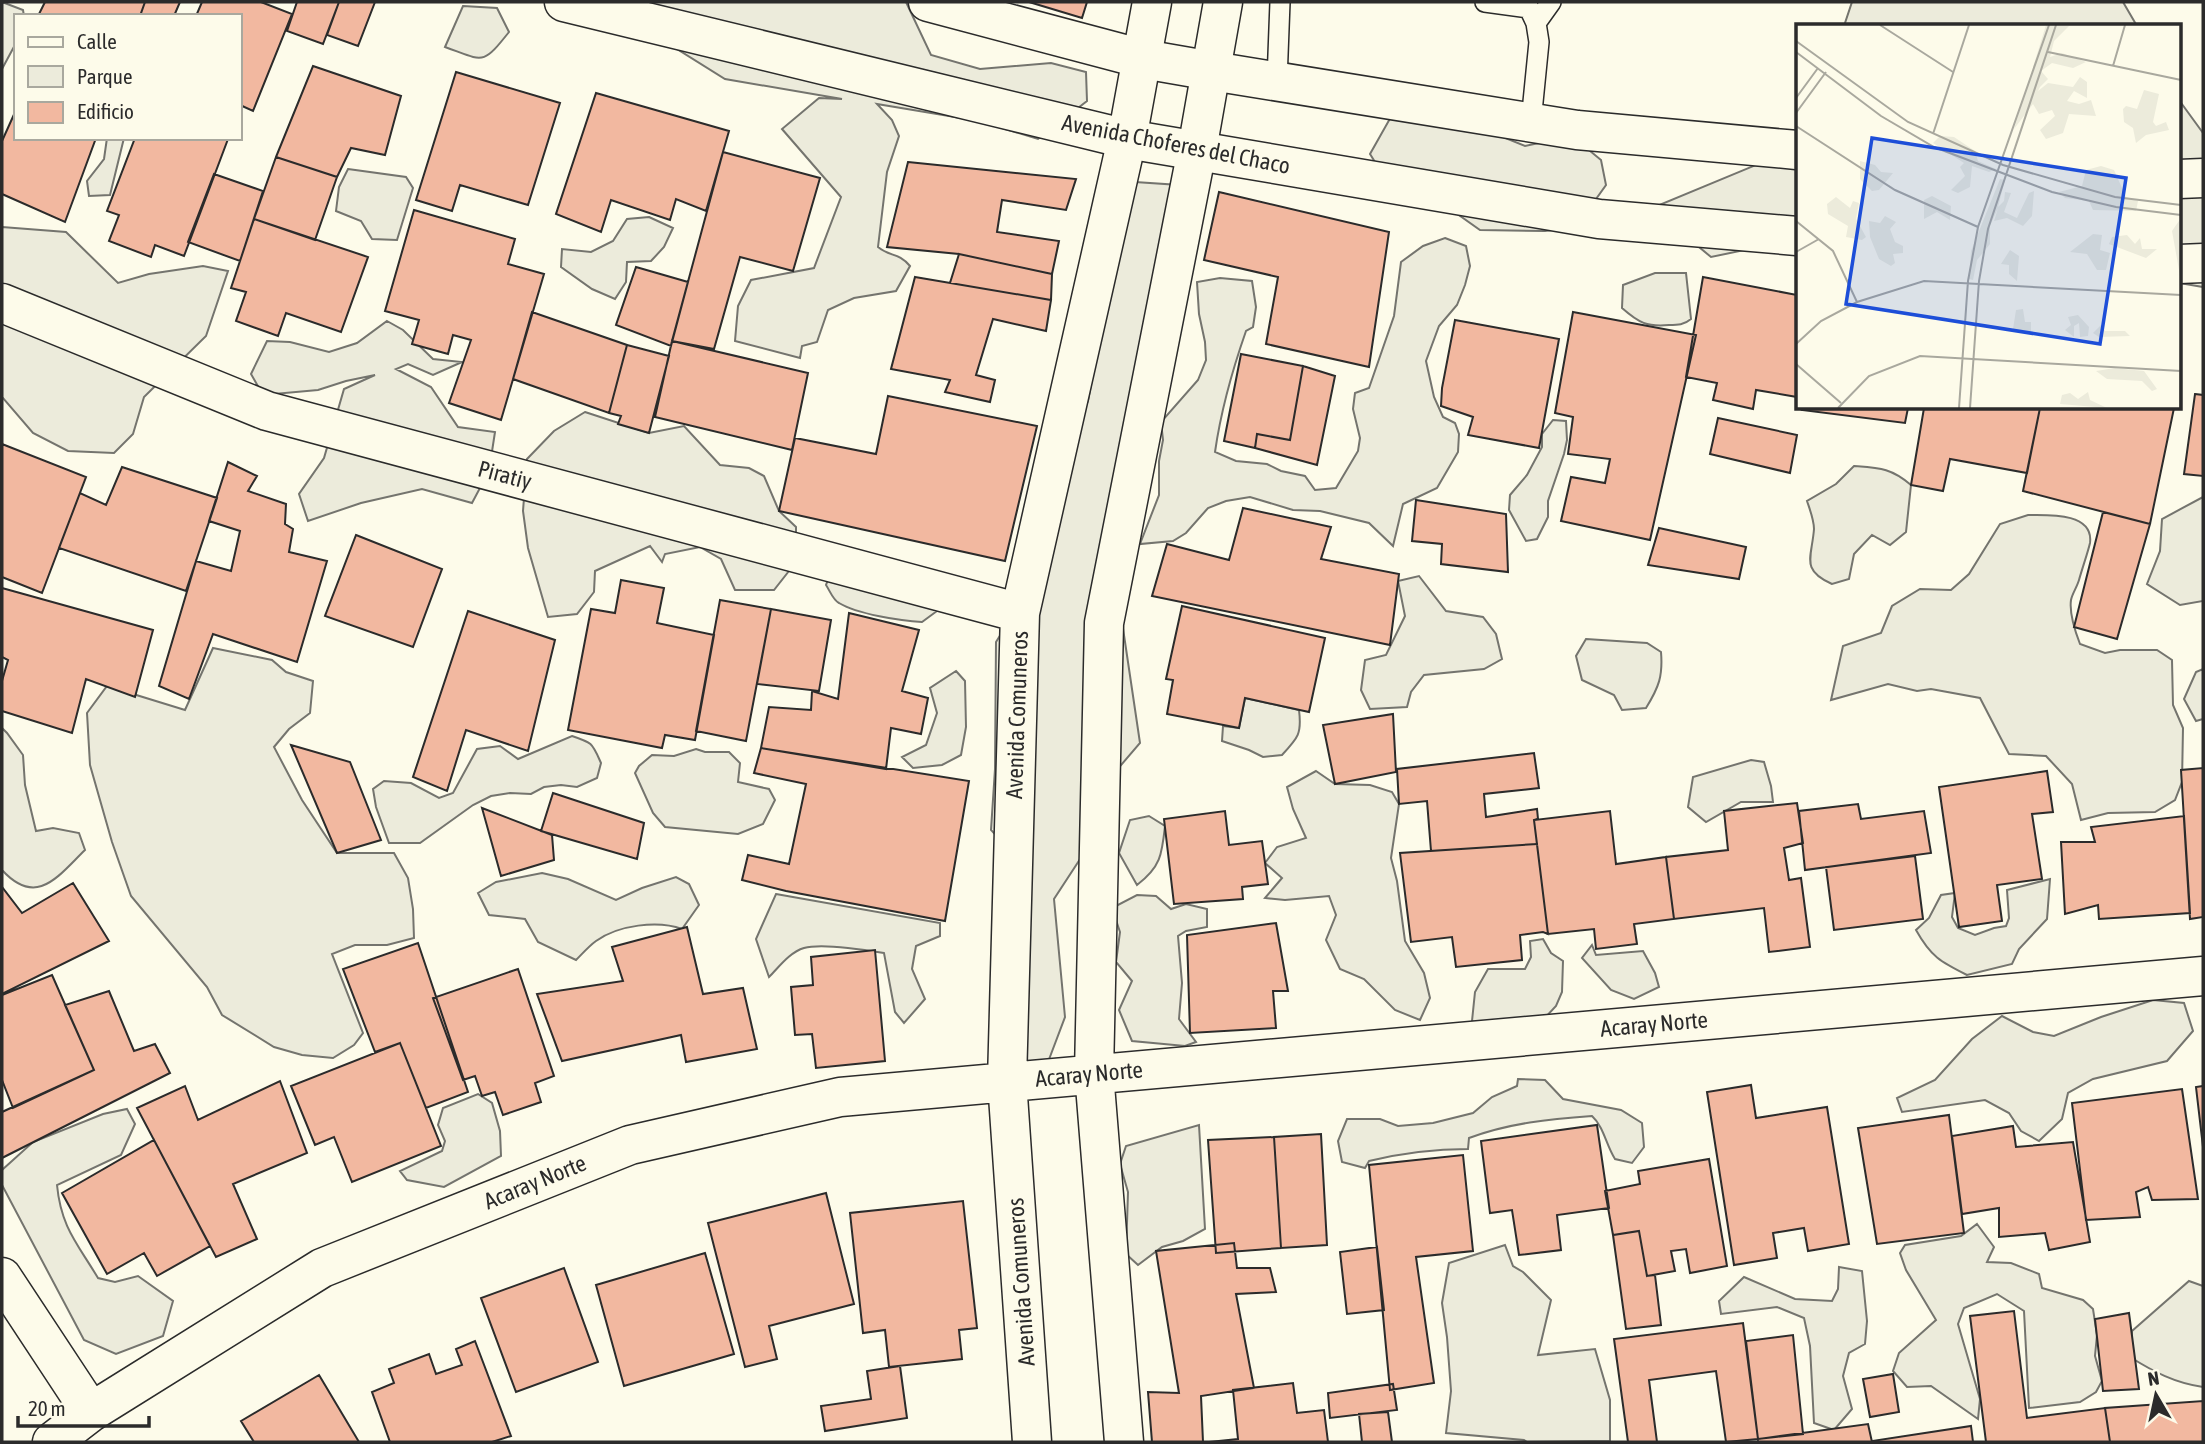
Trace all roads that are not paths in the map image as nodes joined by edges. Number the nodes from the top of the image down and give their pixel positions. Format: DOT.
graph roads {
  1 [pos="564,2"];
  2 [pos="929,2"];
  3 [pos="1152,2"];
  4 [pos="1223,2"];
  5 [pos="1280,2"];
  6 [pos="1485,2"];
  7 [pos="1551,2"];
  8 [pos="1536,23"];
  9 [pos="1143,59"];
  10 [pos="1212,71"];
  11 [pos="1277,81"];
  12 [pos="1531,122"];
  13 [pos="1127,139"];
  14 [pos="1197,150"];
  15 [pos="1796,150"];
  16 [pos="2203,178"];
  17 [pos="2180,179"];
  18 [pos="1796,236"];
  19 [pos="2203,263"];
  20 [pos="2180,264"];
  21 [pos="2,303"];
  22 [pos="1020,613"];
  23 [pos="2203,976"];
  24 [pos="1094,1073"];
  25 [pos="1007,1081"];
  26 [pos="2,1277"];
  27 [pos="92,1412"];
  28 [pos="52,1442"];
  29 [pos="1032,1442"];
  30 [pos="1124,1442"];
  1 -- 13 [label="street, Avenida Choferes del Chaco"];
  2 -- 9 [label="street"];
  3 -- 9 [label="street, Avenida Comuneros"];
  4 -- 10 [label="street"];
  5 -- 11 [label="lane"];
  6 -- 8 [label="lane"];
  7 -- 8 [label="lane"];
  8 -- 12 [label="lane"];
  9 -- 10 [label="street"];
  9 -- 13 [label="street, Avenida Comuneros"];
  10 -- 11 [label="street"];
  10 -- 14 [label="street"];
  11 -- 12 [label="street"];
  12 -- 15 [label="street"];
  13 -- 14 [label="street, Avenida Choferes del Chaco"];
  13 -- 22 [label="street, Avenida Comuneros"];
  14 -- 18 [label="street, Avenida Choferes del Chaco"];
  14 -- 24 [label="street"];
  16 -- 17 [label="street"];
  19 -- 20 [label="street"];
  21 -- 22 [label="street, Piratiy"];
  22 -- 25 [label="street, Avenida Comuneros"];
  23 -- 24 [label="street, Acaray Norte"];
  24 -- 25 [label="street, Acaray Norte"];
  24 -- 30 [label="street"];
  25 -- 27 [label="street, Acaray Norte"];
  25 -- 29 [label="street, Avenida Comuneros"];
  26 -- 27 [label="street"];
  27 -- 28 [label="street, Acaray Norte"];
}
